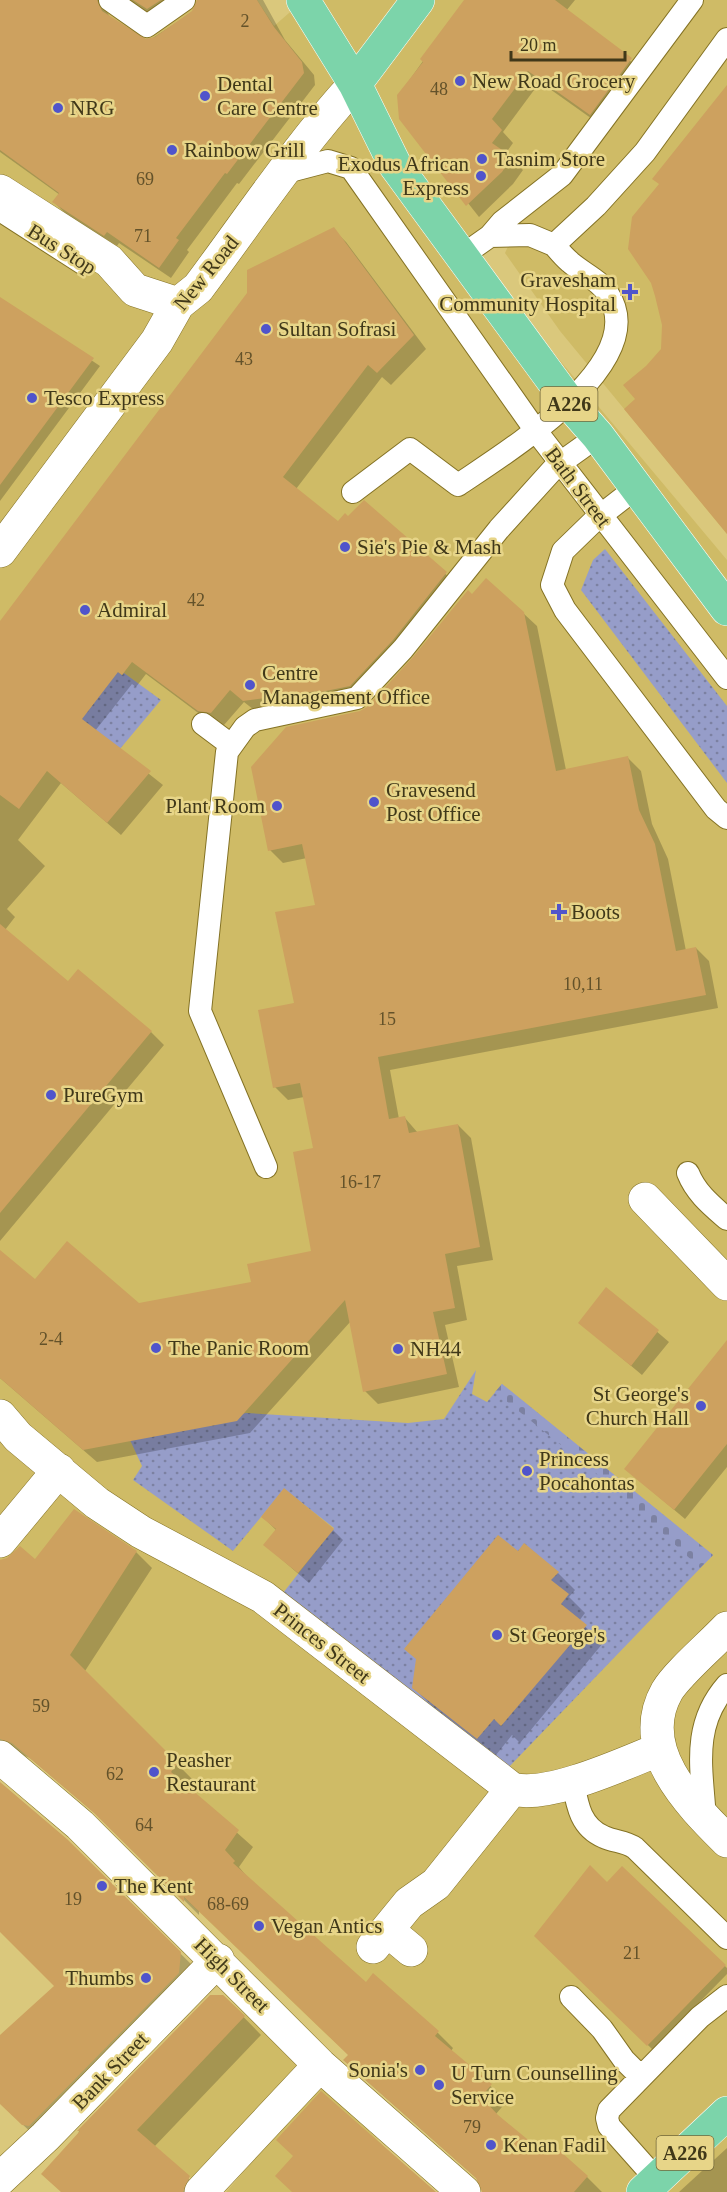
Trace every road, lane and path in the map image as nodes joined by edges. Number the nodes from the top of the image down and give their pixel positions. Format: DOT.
graph roads {
  1 [pos="110,0"];
  2 [pos="184,0"];
  3 [pos="303,0"];
  4 [pos="418,0"];
  5 [pos="692,0"];
  6 [pos="727,39"];
  7 [pos="355,84"];
  8 [pos="286,172"];
  9 [pos="0,191"];
  10 [pos="0,210"];
  11 [pos="490,236"];
  12 [pos="554,245"];
  13 [pos="463,255"];
  14 [pos="126,280"];
  15 [pos="178,304"];
  16 [pos="570,404"];
  17 [pos="536,431"];
  18 [pos="598,436"];
  19 [pos="560,463"];
  20 [pos="636,488"];
  21 [pos="353,492"];
  22 [pos="600,517"];
  23 [pos="0,551"];
  24 [pos="727,609"];
  25 [pos="727,678"];
  26 [pos="203,724"];
  27 [pos="231,745"];
  28 [pos="727,818"];
  29 [pos="266,1167"];
  30 [pos="688,1173"];
  31 [pos="645,1199"];
  32 [pos="727,1219"];
  33 [pos="727,1284"];
  34 [pos="0,1416"];
  35 [pos="59,1470"];
  36 [pos="0,1541"];
  37 [pos="727,1628"];
  38 [pos="727,1685"];
  39 [pos="660,1749"];
  40 [pos="0,1757"];
  41 [pos="573,1782"];
  42 [pos="512,1789"];
  43 [pos="716,1830"];
  44 [pos="727,1938"];
  45 [pos="391,1942"];
  46 [pos="218,1960"];
  47 [pos="727,1996"];
  48 [pos="571,1997"];
  49 [pos="320,2065"];
  50 [pos="640,2077"];
  51 [pos="727,2113"];
  52 [pos="7,2173"];
  53 [pos="650,2186"];
  54 [pos="203,2192"];
  55 [pos="464,2192"];
  1 -- 2 [label="lane"];
  3 -- 7 [label="main road, A226"];
  4 -- 7 [label="main road, New Road"];
  5 -- 11 [label="lane"];
  6 -- 12 [label="lane"];
  7 -- 8 [label="street, New Road"];
  7 -- 13 [label="main road, A226"];
  8 -- 15 [label="street, New Road"];
  8 -- 17 [label="lane, Bath Street"];
  9 -- 14 [label="street"];
  10 -- 14 [label="lane, Bus Stop"];
  11 -- 12 [label="lane"];
  11 -- 13 [label="lane"];
  12 -- 16 [label="lane"];
  13 -- 16 [label="main road, A226"];
  14 -- 15 [label="street"];
  15 -- 23 [label="street, New Road"];
  16 -- 17 [label="lane"];
  16 -- 18 [label="main road, A226"];
  17 -- 19 [label="lane, Bath Street"];
  17 -- 21 [label="lane"];
  18 -- 19 [label="lane"];
  18 -- 20 [label="main road, A226"];
  19 -- 22 [label="lane, Bath Street"];
  19 -- 27 [label="lane"];
  20 -- 22 [label="lane"];
  20 -- 24 [label="main road, A226"];
  22 -- 25 [label="lane, Bath Street"];
  22 -- 28 [label="lane"];
  26 -- 27 [label="lane"];
  27 -- 29 [label="lane"];
  30 -- 32 [label="lane"];
  31 -- 33 [label="street"];
  34 -- 35 [label="street, Princes Street"];
  35 -- 36 [label="street"];
  35 -- 42 [label="street, Princes Street"];
  37 -- 39 [label="street"];
  38 -- 43 [label="lane"];
  39 -- 41 [label="street"];
  39 -- 43 [label="street"];
  40 -- 46 [label="street, High Street"];
  41 -- 42 [label="street"];
  41 -- 44 [label="lane"];
  42 -- 45 [label="street"];
  46 -- 49 [label="street, High Street"];
  46 -- 52 [label="street, Bank Street"];
  47 -- 50 [label="lane"];
  48 -- 50 [label="lane"];
  49 -- 54 [label="street"];
  49 -- 55 [label="street, High Street"];
  50 -- 53 [label="lane"];
  51 -- 53 [label="main road, A226"];
}
